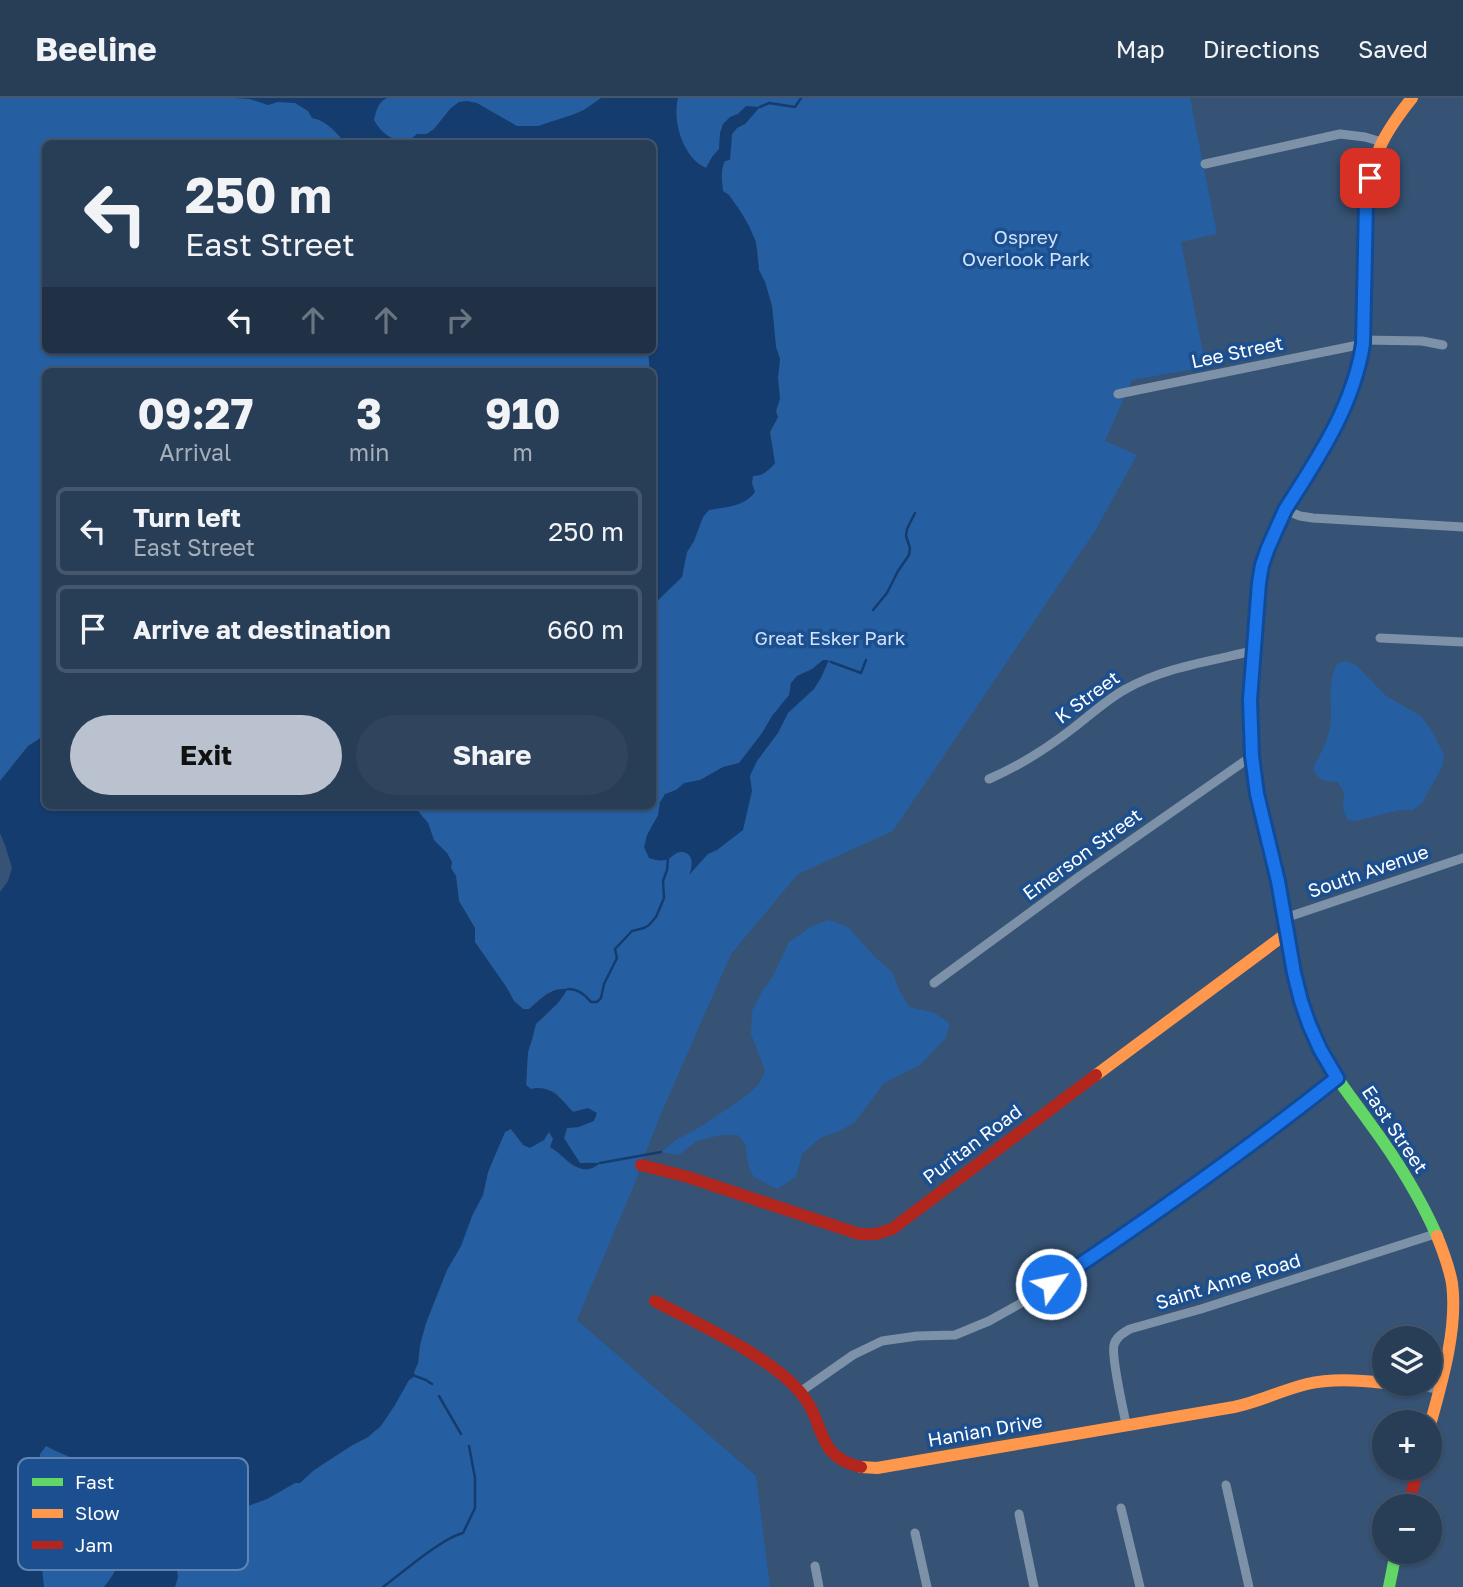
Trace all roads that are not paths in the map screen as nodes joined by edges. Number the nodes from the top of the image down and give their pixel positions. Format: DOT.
graph roads {
  1 [pos="1412,98"];
  2 [pos="1382,142"];
  3 [pos="1205,164"];
  4 [pos="1363,342"];
  5 [pos="1443,345"];
  6 [pos="1118,394"];
  7 [pos="1285,510"];
  8 [pos="1463,527"];
  9 [pos="1380,638"];
  10 [pos="1463,642"];
  11 [pos="1253,651"];
  12 [pos="1252,756"];
  13 [pos="989,779"];
  14 [pos="1463,858"];
  15 [pos="1285,918"];
  16 [pos="1287,933"];
  17 [pos="934,983"];
  18 [pos="1337,1078"];
  19 [pos="641,1165"];
  20 [pos="1435,1234"];
  21 [pos="655,1301"];
  22 [pos="1458,1310"];
  23 [pos="1442,1380"];
  24 [pos="1372,1382"];
  25 [pos="800,1392"];
  26 [pos="1126,1424"];
  27 [pos="1226,1485"];
  28 [pos="1121,1508"];
  29 [pos="1019,1514"];
  30 [pos="915,1533"];
  31 [pos="1394,1564"];
  32 [pos="815,1566"];
  33 [pos="819,1587"];
  34 [pos="927,1587"];
  35 [pos="1034,1587"];
  36 [pos="1140,1587"];
  37 [pos="1249,1587"];
  38 [pos="1389,1587"];
  1 -- 2 [label="street, East Street"];
  2 -- 3 [label="street"];
  2 -- 4 [label="street, East Street"];
  4 -- 5 [label="street, Lee Street"];
  4 -- 6 [label="street, Lee Street"];
  4 -- 7 [label="street, East Street"];
  7 -- 8 [label="street"];
  7 -- 11 [label="street, East Street"];
  9 -- 10 [label="street"];
  11 -- 12 [label="street, East Street"];
  11 -- 13 [label="street, K Street"];
  12 -- 15 [label="street, East Street"];
  12 -- 17 [label="street, Emerson Street"];
  14 -- 15 [label="street, South Avenue"];
  15 -- 16 [label="street, East Street"];
  16 -- 18 [label="street, East Street"];
  16 -- 19 [label="street, Puritan Road"];
  18 -- 20 [label="street, East Street"];
  18 -- 25 [label="street"];
  20 -- 22 [label="street, East Street"];
  20 -- 26 [label="street, Saint Anne Road"];
  21 -- 25 [label="street, Hanian Drive"];
  22 -- 23 [label="street, East Street"];
  24 -- 26 [label="street, Hanian Drive"];
  25 -- 26 [label="street, Hanian Drive"];
  27 -- 37 [label="street"];
  28 -- 36 [label="street"];
  29 -- 35 [label="street"];
  30 -- 34 [label="street"];
  31 -- 38 [label="street"];
  32 -- 33 [label="street"];
}
